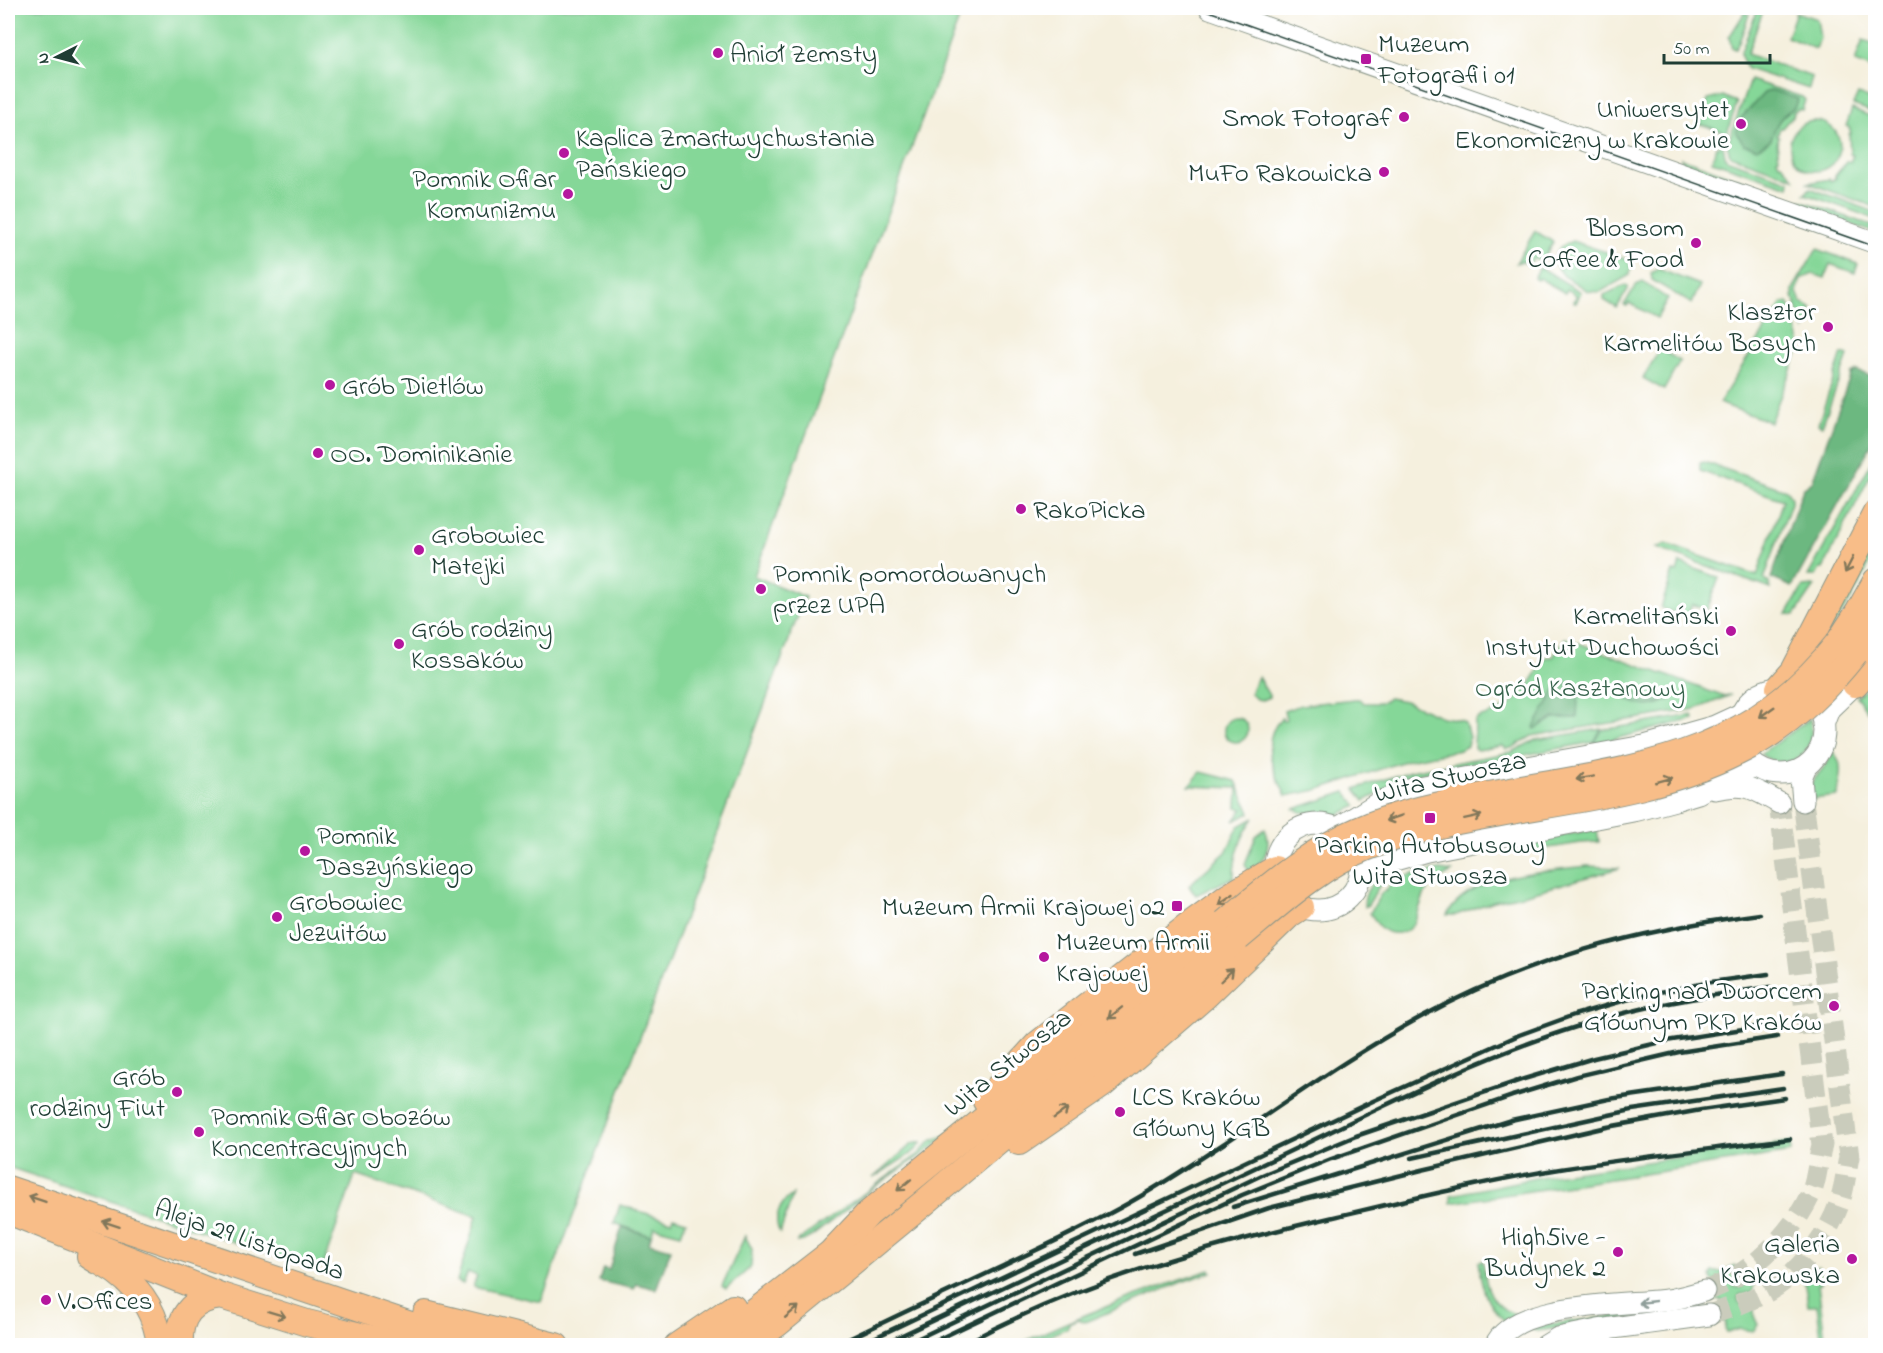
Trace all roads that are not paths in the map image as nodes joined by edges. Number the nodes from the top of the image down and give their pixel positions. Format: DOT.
graph roads {
  1 [pos="1210,8"];
  2 [pos="1875,243"];
  3 [pos="1875,513"];
  4 [pos="1875,581"];
  5 [pos="1875,622"];
  6 [pos="1856,652"];
  7 [pos="1855,684"];
  8 [pos="1779,688"];
  9 [pos="1741,713"];
  10 [pos="1823,724"];
  11 [pos="1806,766"];
  12 [pos="1761,770"];
  13 [pos="1698,793"];
  14 [pos="1803,801"];
  15 [pos="1338,828"];
  16 [pos="1275,868"];
  17 [pos="1361,874"];
  18 [pos="1301,907"];
  19 [pos="1232,930"];
  20 [pos="939,1156"];
  21 [pos="8,1189"];
  22 [pos="925,1202"];
  23 [pos="8,1211"];
  24 [pos="868,1214"];
  25 [pos="62,1232"];
  26 [pos="262,1273"];
  27 [pos="182,1281"];
  28 [pos="1704,1291"];
  29 [pos="221,1296"];
  30 [pos="346,1303"];
  31 [pos="1709,1315"];
  32 [pos="159,1337"];
  33 [pos="180,1346"];
  34 [pos="402,1346"];
  35 [pos="473,1346"];
  36 [pos="556,1346"];
  37 [pos="677,1346"];
  38 [pos="711,1346"];
  39 [pos="744,1346"];
  40 [pos="1495,1346"];
  41 [pos="1545,1346"];
  1 -- 2 [label="street"];
  3 -- 8 [label="main road, one-way"];
  4 -- 6 [label="main road, Wita Stwosza"];
  5 -- 6 [label="main road, Wita Stwosza"];
  6 -- 7 [label="main road"];
  6 -- 19 [label="main road, Wita Stwosza, bridge"];
  7 -- 10 [label="street"];
  8 -- 9 [label="street, one-way"];
  8 -- 10 [label="street"];
  9 -- 12 [label="street"];
  9 -- 15 [label="street, Wita Stwosza"];
  10 -- 11 [label="street"];
  11 -- 12 [label="street"];
  11 -- 14 [label="street"];
  12 -- 13 [label="street"];
  12 -- 13 [label="street"];
  13 -- 17 [label="street"];
  15 -- 16 [label="street"];
  15 -- 17 [label="street"];
  16 -- 18 [label="street"];
  16 -- 20 [label="main road, one-way"];
  17 -- 18 [label="street"];
  22 -- 18 [label="main road, one-way"];
  19 -- 20 [label="main road, Wita Stwosza, one-way"];
  19 -- 22 [label="main road, Wita Stwosza"];
  20 -- 24 [label="main road, Wita Stwosza, one-way"];
  26 -- 21 [label="main road, Aleja 29 Listopada, one-way"];
  39 -- 22 [label="main road, Wita Stwosza, one-way"];
  23 -- 25 [label="main road"];
  24 -- 37 [label="main road"];
  24 -- 38 [label="main road, Wita Stwosza"];
  25 -- 27 [label="main road"];
  25 -- 32 [label="main road"];
  26 -- 27 [label="main road"];
  26 -- 30 [label="main road, Aleja 29 Listopada"];
  27 -- 29 [label="main road"];
  27 -- 32 [label="main road"];
  28 -- 40 [label="street, one-way"];
  29 -- 33 [label="main road"];
  29 -- 34 [label="main road, one-way"];
  30 -- 35 [label="main road, Aleja 29 Listopada"];
  30 -- 36 [label="main road"];
  31 -- 41 [label="street"];
}
